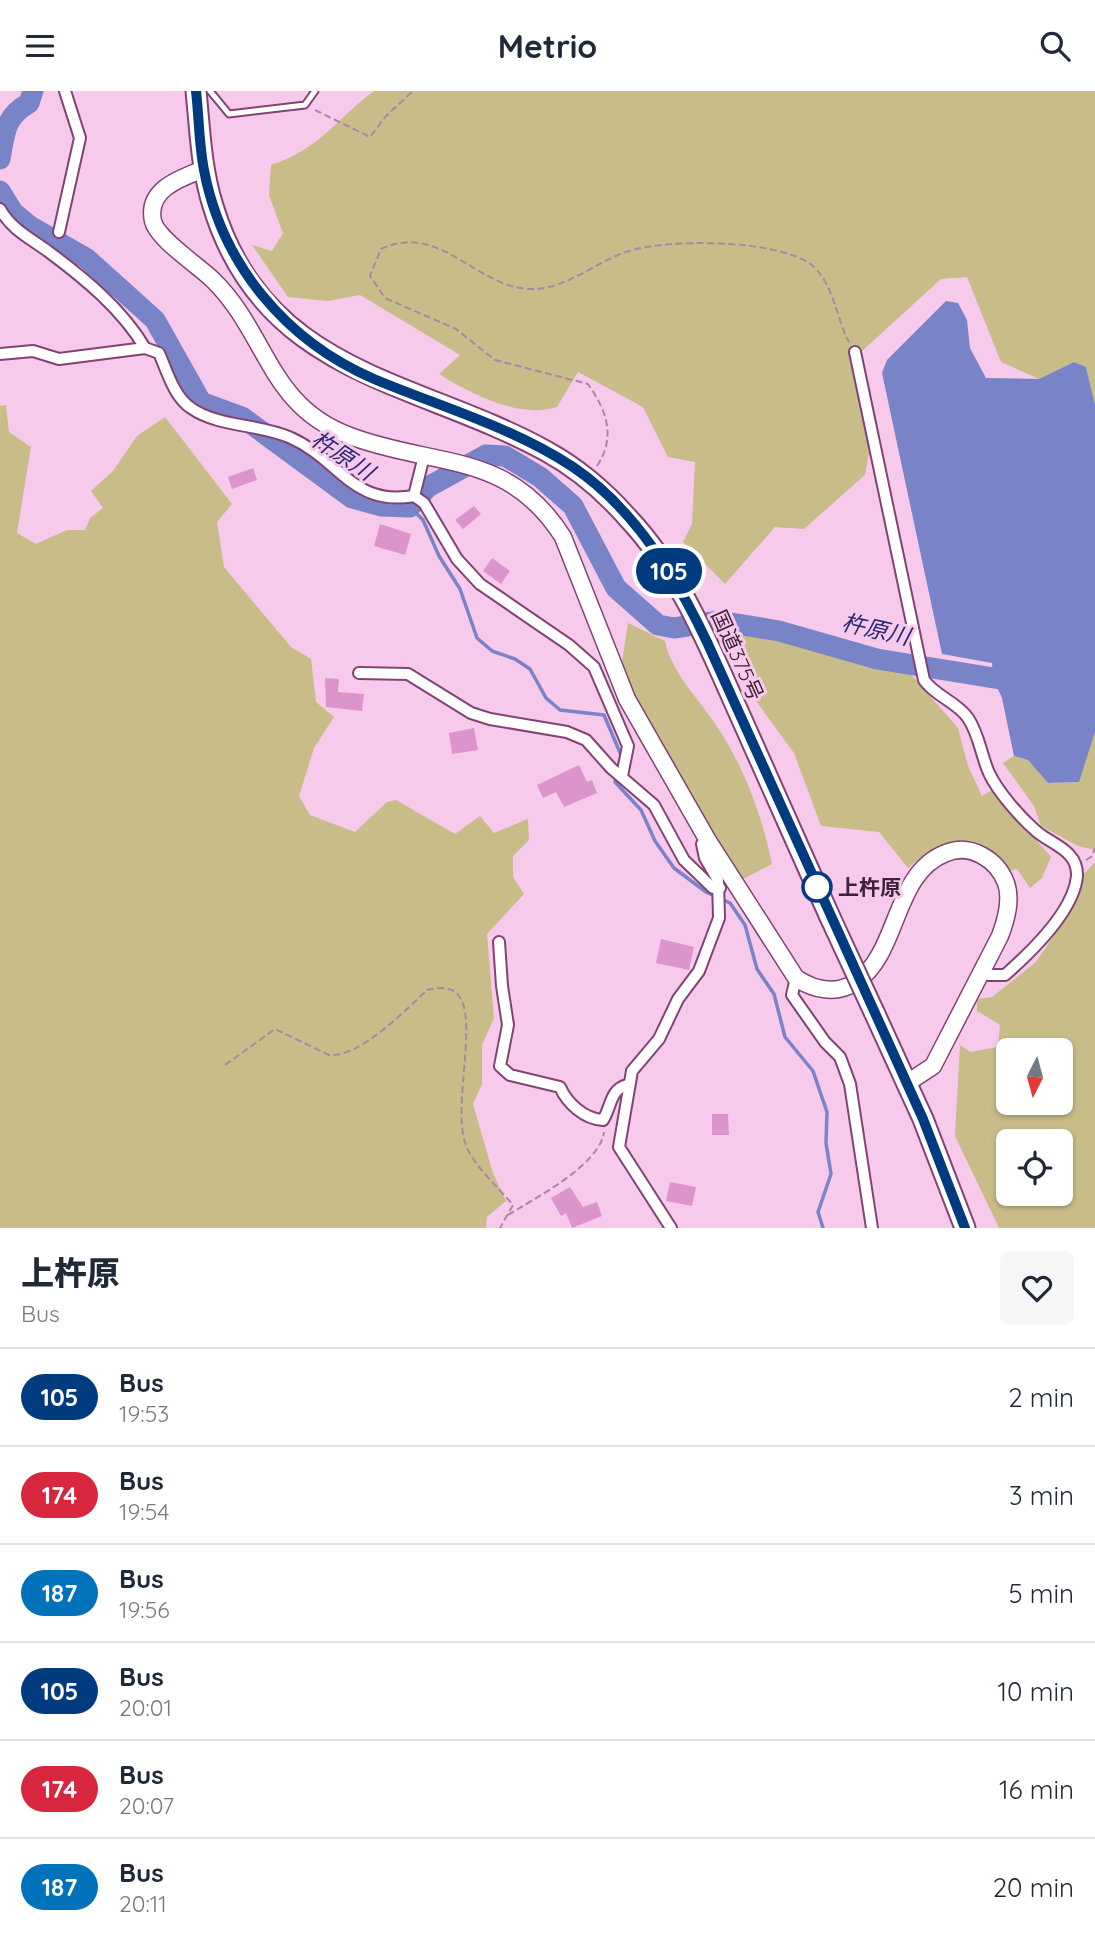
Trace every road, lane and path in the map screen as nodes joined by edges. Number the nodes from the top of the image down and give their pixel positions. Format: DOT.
graph roads {
  1 [pos="65,91"];
  2 [pos="196,91"];
  3 [pos="210,91"];
  4 [pos="315,91"];
  5 [pos="413,91"];
  6 [pos="305,105"];
  7 [pos="204,169"];
  8 [pos="0,209"];
  9 [pos="59,232"];
  10 [pos="145,348"];
  11 [pos="855,352"];
  12 [pos="0,354"];
  13 [pos="424,456"];
  14 [pos="588,479"];
  15 [pos="414,496"];
  16 [pos="359,673"];
  17 [pos="622,776"];
  18 [pos="707,839"];
  19 [pos="1095,848"];
  20 [pos="1076,865"];
  21 [pos="720,895"];
  22 [pos="499,943"];
  23 [pos="981,971"];
  24 [pos="796,978"];
  25 [pos="225,1065"];
  26 [pos="907,1083"];
  27 [pos="627,1085"];
  28 [pos="603,1120"];
  29 [pos="507,1216"];
  30 [pos="500,1228"];
  31 [pos="671,1228"];
  32 [pos="872,1228"];
  33 [pos="965,1228"];
  1 -- 9 [label="street"];
  2 -- 7 [label="highway, 国道375号"];
  3 -- 6 [label="lane"];
  4 -- 6 [label="lane"];
  5 -- 6 [label="path"];
  7 -- 13 [label="street"];
  7 -- 14 [label="highway, 国道375号"];
  8 -- 10 [label="street"];
  10 -- 12 [label="street"];
  10 -- 15 [label="street"];
  11 -- 14 [label="path"];
  11 -- 20 [label="street"];
  13 -- 15 [label="street"];
  13 -- 18 [label="street"];
  14 -- 26 [label="highway, 国道375号, bridge"];
  15 -- 17 [label="street"];
  16 -- 17 [label="street"];
  17 -- 21 [label="street"];
  18 -- 21 [label="street"];
  18 -- 24 [label="street"];
  19 -- 20 [label="path"];
  20 -- 23 [label="street"];
  21 -- 27 [label="street"];
  22 -- 28 [label="street"];
  23 -- 24 [label="street"];
  23 -- 26 [label="street"];
  24 -- 32 [label="street"];
  25 -- 29 [label="path"];
  26 -- 33 [label="highway, 国道375号"];
  27 -- 28 [label="street"];
  27 -- 31 [label="street"];
  28 -- 29 [label="path"];
  29 -- 30 [label="path"];
}
